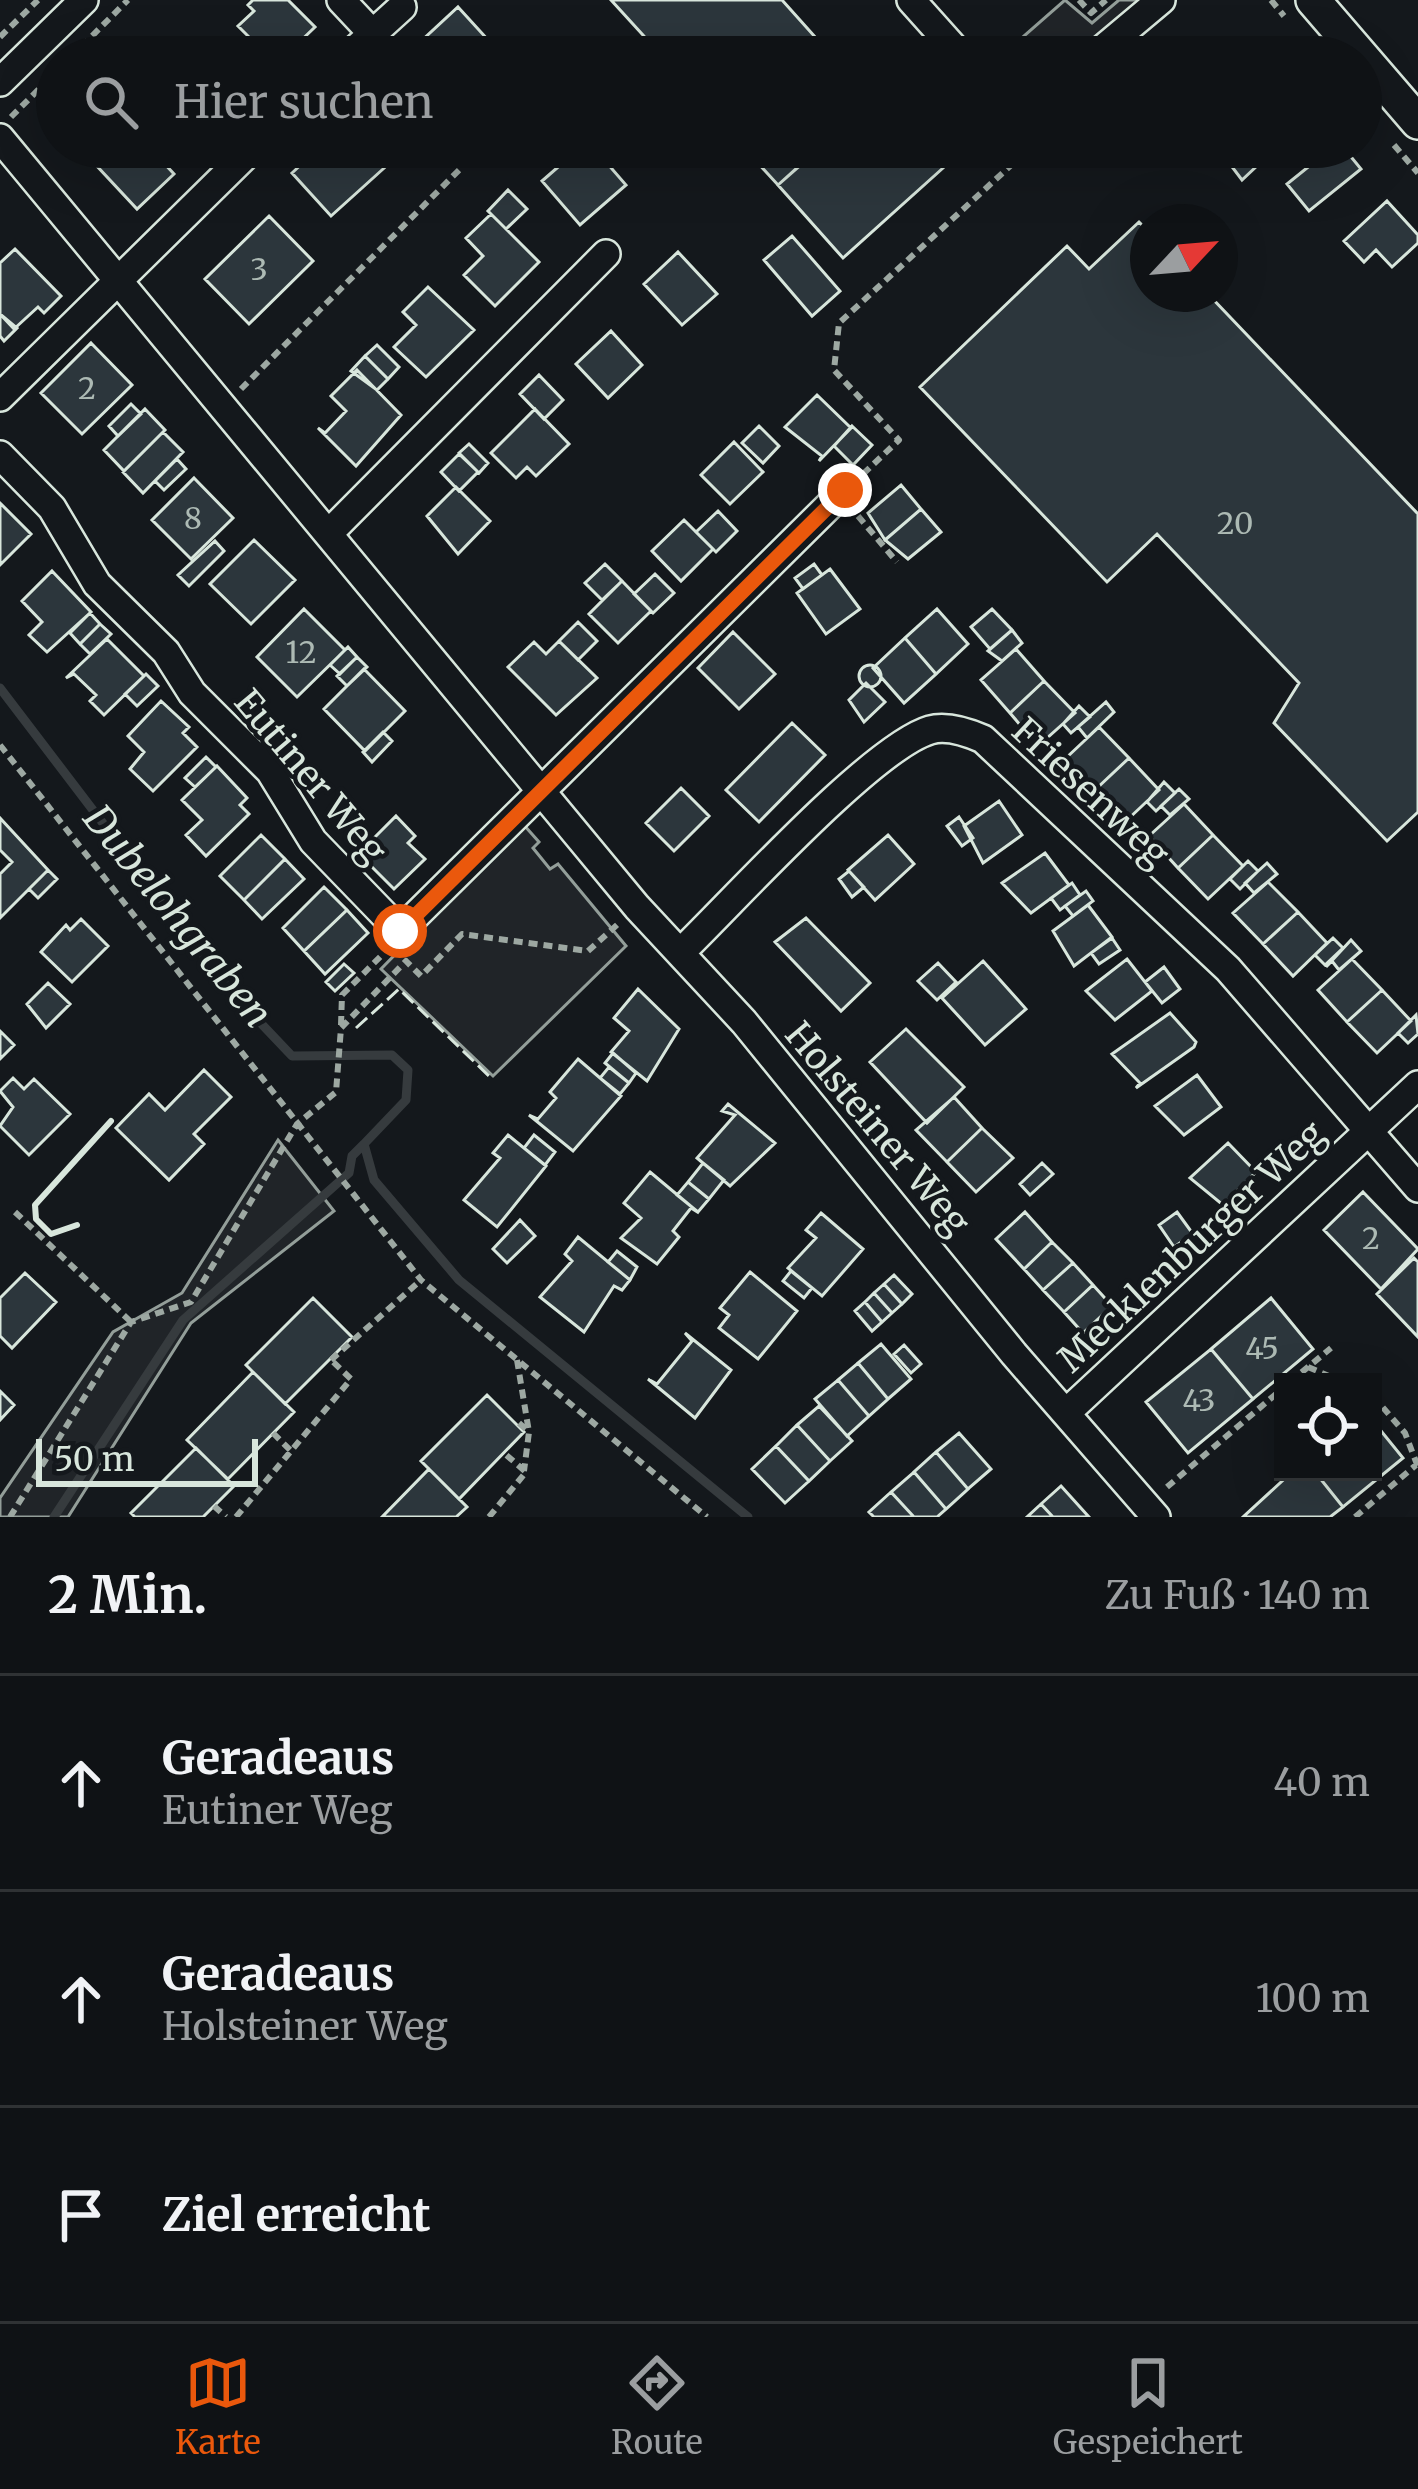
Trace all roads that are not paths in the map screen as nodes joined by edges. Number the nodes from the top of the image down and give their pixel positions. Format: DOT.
graph roads {
  1 [pos="84,0"];
  2 [pos="341,0"];
  3 [pos="911,0"];
  4 [pos="1161,0"];
  5 [pos="1312,0"];
  6 [pos="402,7"];
  7 [pos="371,32"];
  8 [pos="47,36"];
  9 [pos="367,36"];
  10 [pos="943,36"];
  11 [pos="1118,36"];
  12 [pos="1343,36"];
  13 [pos="36,47"];
  14 [pos="1382,81"];
  15 [pos="0,82"];
  16 [pos="1418,122"];
  17 [pos="0,138"];
  18 [pos="232,168"];
  19 [pos="606,254"];
  20 [pos="116,279"];
  21 [pos="0,397"];
  22 [pos="0,454"];
  23 [pos="843,492"];
  24 [pos="328,533"];
  25 [pos="541,789"];
  26 [pos="680,953"];
  27 [pos="1418,1085"];
  28 [pos="1366,1132"];
  29 [pos="1418,1188"];
  30 [pos="1066,1413"];
  31 [pos="1151,1511"];
  1 -- 8 [label="street"];
  2 -- 7 [label="street"];
  3 -- 10 [label="street"];
  4 -- 11 [label="street"];
  5 -- 12 [label="street"];
  6 -- 7 [label="street"];
  7 -- 9 [label="street"];
  13 -- 15 [label="street"];
  14 -- 16 [label="street"];
  17 -- 20 [label="street, Holsteiner Weg"];
  18 -- 20 [label="street"];
  19 -- 24 [label="street"];
  20 -- 21 [label="street"];
  20 -- 24 [label="street, Holsteiner Weg"];
  22 -- 25 [label="street, Eutiner Weg"];
  23 -- 25 [label="street"];
  24 -- 25 [label="street, Holsteiner Weg"];
  25 -- 26 [label="street, Holsteiner Weg"];
  26 -- 28 [label="street, Friesenweg"];
  26 -- 30 [label="street, Holsteiner Weg"];
  27 -- 28 [label="street, Mecklenburger Weg"];
  28 -- 29 [label="street, Mecklenburger Weg"];
  28 -- 30 [label="street, Mecklenburger Weg"];
  30 -- 31 [label="street, Holsteiner Weg"];
}
